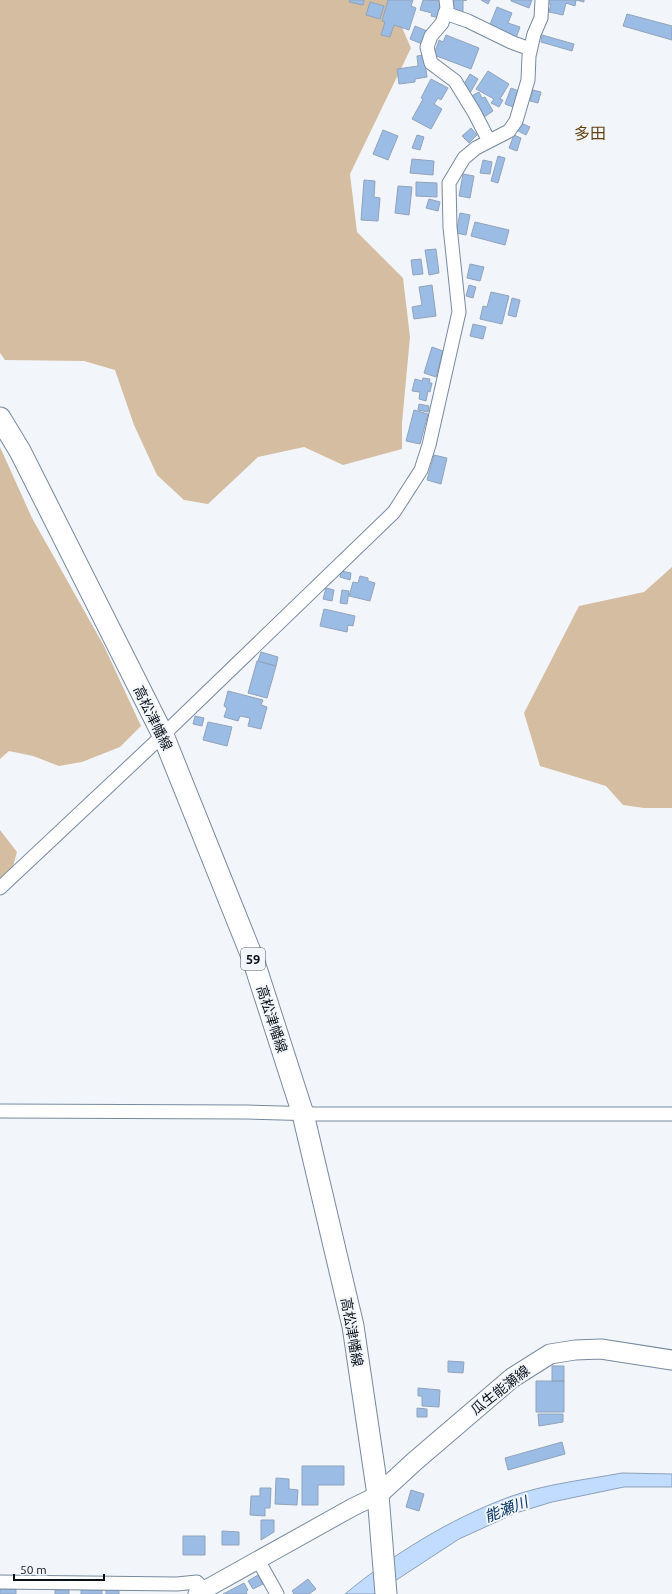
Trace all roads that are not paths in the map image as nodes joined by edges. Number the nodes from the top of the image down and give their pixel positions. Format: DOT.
graph roads {
  1 [pos="446,0"];
  2 [pos="542,0"];
  3 [pos="445,13"];
  4 [pos="530,49"];
  5 [pos="489,141"];
  6 [pos="0,418"];
  7 [pos="163,735"];
  8 [pos="0,888"];
  9 [pos="0,1111"];
  10 [pos="303,1114"];
  11 [pos="672,1114"];
  12 [pos="672,1360"];
  13 [pos="378,1495"];
  14 [pos="258,1560"];
  15 [pos="0,1582"];
  16 [pos="201,1592"];
  17 [pos="277,1594"];
  18 [pos="386,1594"];
  1 -- 3 [label="street"];
  2 -- 4 [label="street"];
  3 -- 4 [label="street"];
  3 -- 5 [label="street"];
  4 -- 5 [label="street"];
  5 -- 7 [label="street"];
  6 -- 7 [label="main road, 高松津幡線 / 59"];
  7 -- 8 [label="street"];
  7 -- 10 [label="main road, 高松津幡線 / 59"];
  9 -- 10 [label="street"];
  10 -- 11 [label="street"];
  10 -- 13 [label="main road, 高松津幡線 / 59"];
  12 -- 13 [label="main road, 瓜生能瀬線"];
  13 -- 14 [label="street"];
  13 -- 18 [label="main road, 高松津幡線 / 59"];
  14 -- 16 [label="street"];
  14 -- 17 [label="street"];
  15 -- 16 [label="street"];
}
